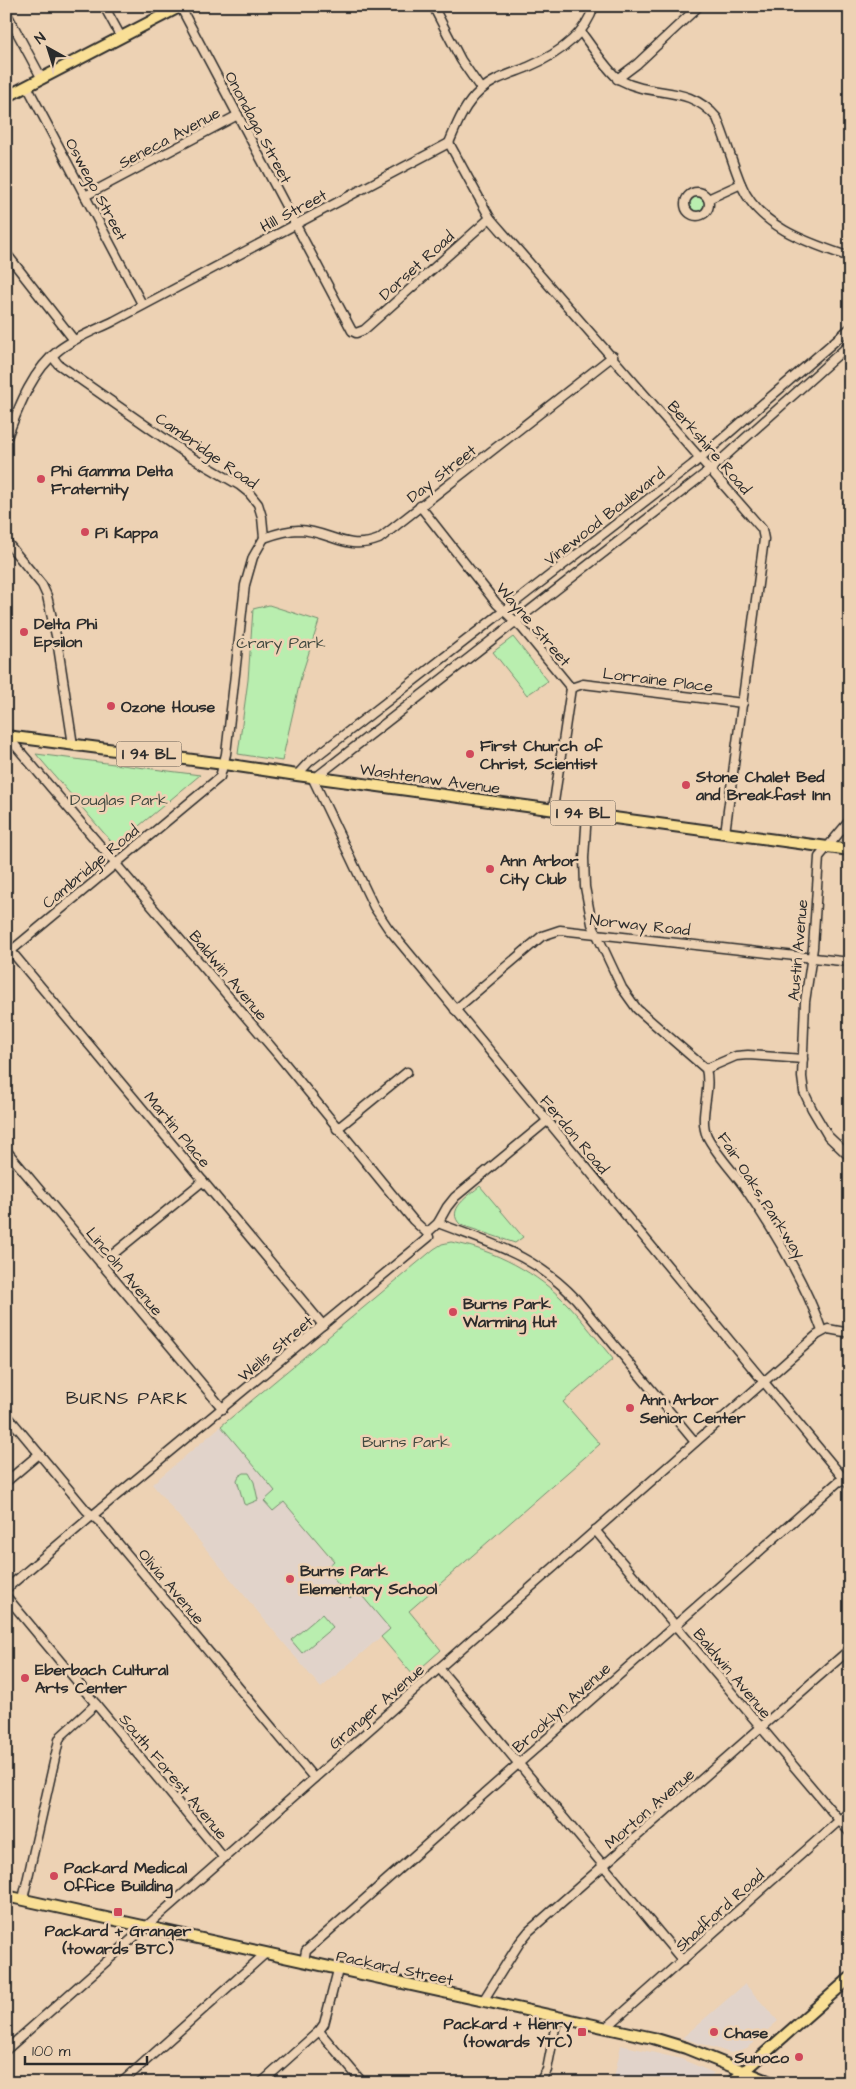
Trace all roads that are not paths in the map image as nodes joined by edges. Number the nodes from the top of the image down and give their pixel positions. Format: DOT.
graph roads {
  1 [pos="104,6"];
  2 [pos="181,6"];
  3 [pos="433,6"];
  4 [pos="594,6"];
  5 [pos="699,6"];
  6 [pos="6,12"];
  7 [pos="582,32"];
  8 [pos="121,37"];
  9 [pos="42,79"];
  10 [pos="618,79"];
  11 [pos="27,86"];
  12 [pos="481,90"];
  13 [pos="6,97"];
  14 [pos="238,115"];
  15 [pos="449,143"];
  16 [pos="741,184"];
  17 [pos="85,196"];
  18 [pos="708,199"];
  19 [pos="490,218"];
  20 [pos="295,224"];
  21 [pos="6,253"];
  22 [pos="850,257"];
  23 [pos="142,304"];
  24 [pos="850,328"];
  25 [pos="360,333"];
  26 [pos="74,340"];
  27 [pos="850,344"];
  28 [pos="52,356"];
  29 [pos="613,356"];
  30 [pos="6,440"];
  31 [pos="701,458"];
  32 [pos="711,469"];
  33 [pos="420,506"];
  34 [pos="264,538"];
  35 [pos="6,541"];
  36 [pos="504,611"];
  37 [pos="515,621"];
  38 [pos="571,688"];
  39 [pos="742,703"];
  40 [pos="368,717"];
  41 [pos="377,728"];
  42 [pos="7,736"];
  43 [pos="74,745"];
  44 [pos="224,764"];
  45 [pos="298,776"];
  46 [pos="313,778"];
  47 [pos="553,809"];
  48 [pos="587,813"];
  49 [pos="850,820"];
  50 [pos="725,833"];
  51 [pos="826,847"];
  52 [pos="850,850"];
  53 [pos="116,862"];
  54 [pos="596,933"];
  55 [pos="9,953"];
  56 [pos="811,958"];
  57 [pos="850,962"];
  58 [pos="456,1010"];
  59 [pos="803,1059"];
  60 [pos="706,1069"];
  61 [pos="407,1072"];
  62 [pos="547,1121"];
  63 [pos="337,1129"];
  64 [pos="6,1150"];
  65 [pos="850,1157"];
  66 [pos="203,1181"];
  67 [pos="438,1223"];
  68 [pos="426,1233"];
  69 [pos="101,1264"];
  70 [pos="323,1325"];
  71 [pos="822,1332"];
  72 [pos="850,1333"];
  73 [pos="764,1382"];
  74 [pos="222,1409"];
  75 [pos="6,1414"];
  76 [pos="695,1442"];
  77 [pos="39,1454"];
  78 [pos="847,1478"];
  79 [pos="6,1482"];
  80 [pos="850,1486"];
  81 [pos="93,1515"];
  82 [pos="595,1530"];
  83 [pos="6,1589"];
  84 [pos="6,1596"];
  85 [pos="675,1624"];
  86 [pos="850,1648"];
  87 [pos="439,1668"];
  88 [pos="96,1704"];
  89 [pos="761,1728"];
  90 [pos="519,1763"];
  91 [pos="314,1778"];
  92 [pos="850,1811"];
  93 [pos="839,1820"];
  94 [pos="850,1834"];
  95 [pos="224,1858"];
  96 [pos="604,1866"];
  97 [pos="7,1897"];
  98 [pos="23,1899"];
  99 [pos="148,1927"];
  100 [pos="266,1953"];
  101 [pos="683,1961"];
  102 [pos="304,1962"];
  103 [pos="338,1970"];
  104 [pos="850,1978"];
  105 [pos="483,2001"];
  106 [pos="558,2018"];
  107 [pos="606,2028"];
  108 [pos="319,2032"];
  109 [pos="6,2050"];
  110 [pos="744,2071"];
  111 [pos="121,2083"];
  112 [pos="261,2083"];
  113 [pos="362,2083"];
  114 [pos="539,2083"];
  115 [pos="731,2083"];
  116 [pos="773,2083"];
  1 -- 8 [label="street"];
  2 -- 8 [label="main road"];
  2 -- 14 [label="street, Onondaga Street"];
  3 -- 12 [label="street"];
  4 -- 7 [label="street"];
  5 -- 10 [label="street"];
  6 -- 9 [label="street"];
  7 -- 10 [label="street"];
  7 -- 12 [label="street"];
  8 -- 9 [label="main road"];
  9 -- 11 [label="main road"];
  10 -- 16 [label="street"];
  11 -- 13 [label="main road"];
  11 -- 17 [label="street, Oswego Street"];
  12 -- 15 [label="street"];
  14 -- 17 [label="street, Seneca Avenue"];
  14 -- 20 [label="street, Onondaga Street"];
  15 -- 19 [label="street, Berkshire Road"];
  15 -- 20 [label="street, Hill Street"];
  16 -- 18 [label="street"];
  16 -- 22 [label="street"];
  17 -- 23 [label="street, Oswego Street"];
  19 -- 25 [label="street, Dorset Road"];
  19 -- 29 [label="street, Berkshire Road"];
  20 -- 23 [label="street, Hill Street"];
  20 -- 25 [label="street, Onondaga Street"];
  21 -- 26 [label="street"];
  23 -- 26 [label="street, Hill Street"];
  24 -- 31 [label="street, Vinewood Boulevard"];
  26 -- 28 [label="street, Hill Street"];
  27 -- 32 [label="street, Vinewood Boulevard"];
  28 -- 30 [label="street, Hill Street"];
  28 -- 34 [label="street, Cambridge Road"];
  29 -- 31 [label="street, Berkshire Road"];
  29 -- 33 [label="street, Day Street"];
  31 -- 32 [label="street, Berkshire Road"];
  31 -- 36 [label="street, Vinewood Boulevard"];
  32 -- 37 [label="street, Vinewood Boulevard"];
  32 -- 39 [label="street, Berkshire Road"];
  33 -- 34 [label="street, Day Street"];
  33 -- 36 [label="street, Wayne Street"];
  34 -- 44 [label="street, Cambridge Road"];
  35 -- 43 [label="street"];
  36 -- 37 [label="street, Wayne Street"];
  36 -- 40 [label="street, Vinewood Boulevard"];
  37 -- 38 [label="street, Wayne Street"];
  37 -- 41 [label="street, Vinewood Boulevard"];
  38 -- 39 [label="street, Lorraine Place"];
  38 -- 47 [label="street, Wayne Street"];
  39 -- 50 [label="street, Berkshire Road"];
  40 -- 41 [label="street"];
  40 -- 45 [label="street, Vinewood Boulevard"];
  41 -- 46 [label="street, Vinewood Boulevard"];
  42 -- 43 [label="main road, Washtenaw Avenue / I 94 BL"];
  42 -- 53 [label="street, Baldwin Avenue"];
  43 -- 44 [label="main road, Washtenaw Avenue / I 94 BL"];
  44 -- 45 [label="main road, Washtenaw Avenue / I 94 BL"];
  44 -- 53 [label="street, Cambridge Road"];
  45 -- 46 [label="main road, Washtenaw Avenue / I 94 BL"];
  46 -- 47 [label="main road, Washtenaw Avenue / I 94 BL"];
  46 -- 58 [label="street, Ferdon Road"];
  47 -- 48 [label="main road, Washtenaw Avenue / I 94 BL"];
  48 -- 50 [label="main road, Washtenaw Avenue / I 94 BL"];
  48 -- 54 [label="street"];
  49 -- 51 [label="street"];
  50 -- 51 [label="main road, Washtenaw Avenue / I 94 BL"];
  51 -- 52 [label="main road, Washtenaw Avenue / I 94 BL"];
  51 -- 56 [label="street, Austin Avenue"];
  53 -- 55 [label="street, Cambridge Road"];
  53 -- 63 [label="street, Baldwin Avenue"];
  54 -- 56 [label="street, Norway Road"];
  54 -- 58 [label="street, Norway Road"];
  54 -- 60 [label="street"];
  55 -- 66 [label="street, Martin Place"];
  56 -- 57 [label="street, Norway Road"];
  56 -- 59 [label="street, Austin Avenue"];
  58 -- 62 [label="street, Ferdon Road"];
  59 -- 60 [label="street"];
  59 -- 65 [label="street, Austin Avenue"];
  60 -- 71 [label="street, Fair Oaks Parkway"];
  61 -- 63 [label="street"];
  62 -- 67 [label="street, Wells Street"];
  62 -- 73 [label="street, Ferdon Road"];
  63 -- 68 [label="street, Baldwin Avenue"];
  64 -- 69 [label="street, Lincoln Avenue"];
  66 -- 69 [label="street"];
  66 -- 70 [label="street, Martin Place"];
  67 -- 68 [label="street, Wells Street"];
  67 -- 76 [label="street"];
  68 -- 70 [label="street, Wells Street"];
  69 -- 74 [label="street, Lincoln Avenue"];
  70 -- 74 [label="street, Wells Street"];
  71 -- 72 [label="street"];
  71 -- 73 [label="street, Granger Avenue"];
  73 -- 76 [label="street, Granger Avenue"];
  73 -- 78 [label="street, Ferdon Road"];
  74 -- 81 [label="street, Wells Street"];
  75 -- 77 [label="street, Olivia Avenue"];
  76 -- 82 [label="street, Granger Avenue"];
  77 -- 79 [label="street"];
  77 -- 81 [label="street, Olivia Avenue"];
  78 -- 80 [label="street, Ferdon Road"];
  78 -- 85 [label="street, Brooklyn Avenue"];
  81 -- 83 [label="street, Wells Street"];
  81 -- 91 [label="street, Olivia Avenue"];
  82 -- 85 [label="street, Baldwin Avenue"];
  82 -- 87 [label="street, Granger Avenue"];
  84 -- 88 [label="street, South Forest Avenue"];
  85 -- 89 [label="street, Baldwin Avenue"];
  85 -- 90 [label="street, Brooklyn Avenue"];
  86 -- 89 [label="street, Morton Avenue"];
  87 -- 90 [label="street"];
  87 -- 91 [label="street, Granger Avenue"];
  88 -- 95 [label="street, South Forest Avenue"];
  88 -- 98 [label="street"];
  89 -- 93 [label="street, Baldwin Avenue"];
  89 -- 96 [label="street, Morton Avenue"];
  90 -- 96 [label="street"];
  90 -- 102 [label="street, Brooklyn Avenue"];
  91 -- 95 [label="street, Granger Avenue"];
  92 -- 93 [label="street, Shadford Road"];
  93 -- 94 [label="street, Baldwin Avenue"];
  93 -- 101 [label="street, Shadford Road"];
  95 -- 99 [label="street, Granger Avenue"];
  96 -- 101 [label="street"];
  96 -- 105 [label="street, Morton Avenue"];
  97 -- 98 [label="main road, Packard Street"];
  98 -- 99 [label="main road, Packard Street"];
  99 -- 100 [label="main road, Packard Street"];
  99 -- 109 [label="street, Granger Avenue"];
  100 -- 102 [label="main road, Packard Street"];
  100 -- 111 [label="street"];
  101 -- 107 [label="street, Shadford Road"];
  102 -- 103 [label="main road, Packard Street"];
  103 -- 105 [label="main road, Packard Street"];
  103 -- 108 [label="street"];
  104 -- 110 [label="main road"];
  105 -- 106 [label="main road, Packard Street"];
  106 -- 107 [label="main road, Packard Street"];
  106 -- 114 [label="street"];
  107 -- 110 [label="main road, Packard Street"];
  108 -- 112 [label="street"];
  108 -- 113 [label="street"];
  110 -- 115 [label="main road"];
  110 -- 116 [label="main road, Packard Street"];
}
